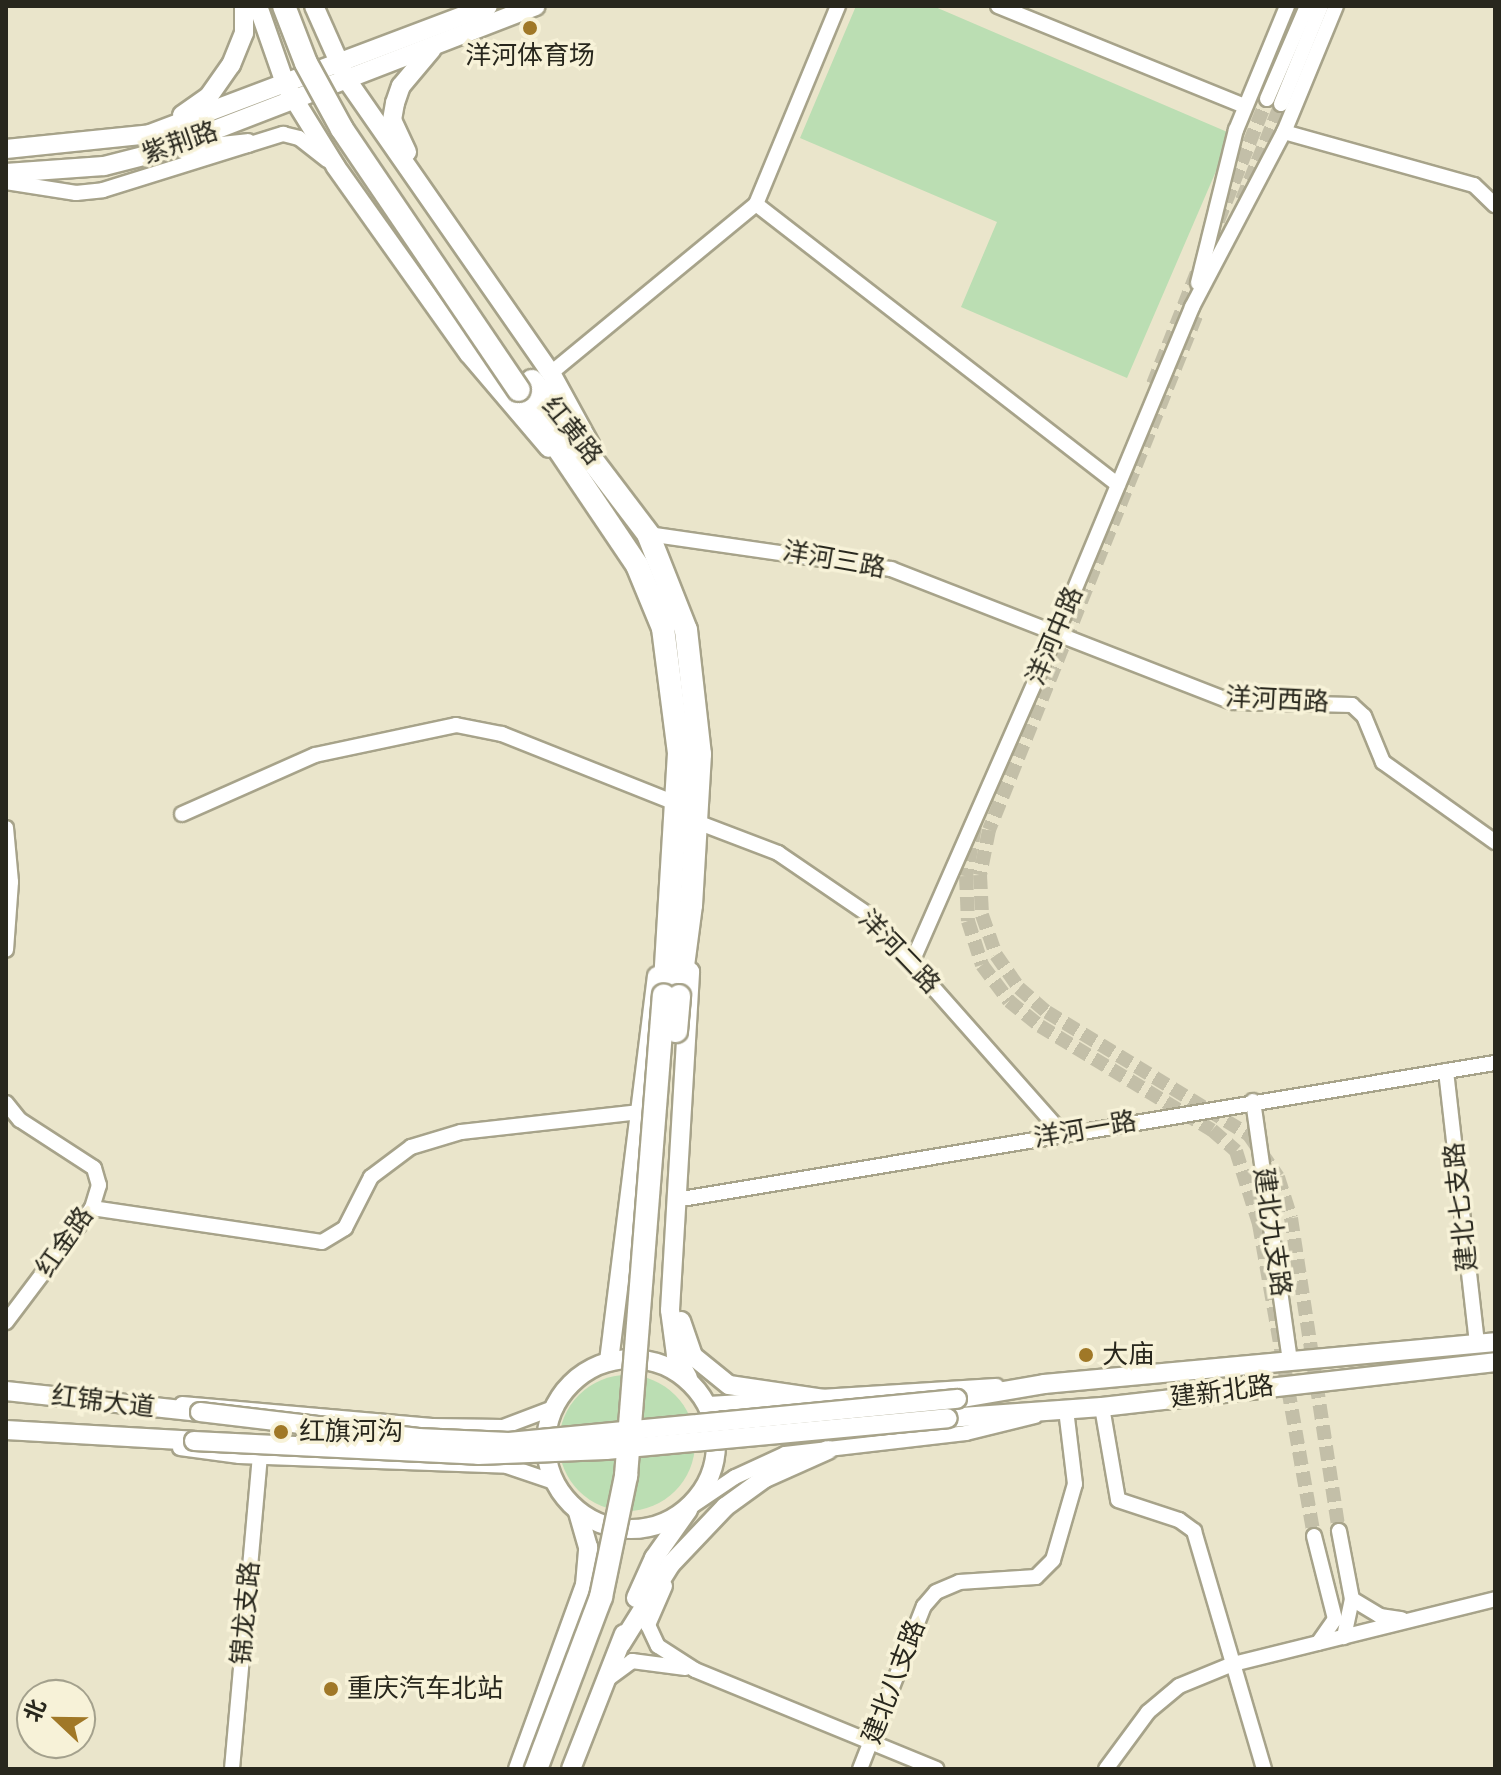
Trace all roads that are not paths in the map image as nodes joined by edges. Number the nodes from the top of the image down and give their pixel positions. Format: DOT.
graph roads {
  1 [pos="244,6"];
  2 [pos="258,6"];
  3 [pos="284,6"];
  4 [pos="299,6"];
  5 [pos="314,6"];
  6 [pos="488,6"];
  7 [pos="536,6"];
  8 [pos="838,6"];
  9 [pos="998,6"];
  10 [pos="1287,6"];
  11 [pos="1307,6"];
  12 [pos="1321,6"];
  13 [pos="1336,6"];
  14 [pos="435,45"];
  15 [pos="337,62"];
  16 [pos="347,80"];
  17 [pos="290,94"];
  18 [pos="1244,106"];
  19 [pos="1284,132"];
  20 [pos="150,134"];
  21 [pos="248,143"];
  22 [pos="6,149"];
  23 [pos="155,153"];
  24 [pos="336,167"];
  25 [pos="6,173"];
  26 [pos="6,182"];
  27 [pos="756,204"];
  28 [pos="1495,205"];
  29 [pos="456,242"];
  30 [pos="1192,307"];
  31 [pos="534,381"];
  32 [pos="1118,485"];
  33 [pos="590,492"];
  34 [pos="648,534"];
  35 [pos="1056,634"];
  36 [pos="678,804"];
  37 [pos="182,814"];
  38 [pos="697,822"];
  39 [pos="6,828"];
  40 [pos="1495,842"];
  41 [pos="682,904"];
  42 [pos="6,950"];
  43 [pos="912,962"];
  44 [pos="672,996"];
  45 [pos="1495,1063"];
  46 [pos="1446,1071"];
  47 [pos="1253,1101"];
  48 [pos="6,1103"];
  49 [pos="640,1112"];
  50 [pos="1063,1134"];
  51 [pos="676,1200"];
  52 [pos="92,1208"];
  53 [pos="673,1249"];
  54 [pos="6,1322"];
  55 [pos="1486,1343"];
  56 [pos="609,1361"];
  57 [pos="1290,1362"];
  58 [pos="1495,1362"];
  59 [pos="6,1377"];
  60 [pos="690,1381"];
  61 [pos="1044,1384"];
  62 [pos="6,1391"];
  63 [pos="52,1396"];
  64 [pos="824,1399"];
  65 [pos="957,1399"];
  66 [pos="708,1404"];
  67 [pos="125,1406"];
  68 [pos="556,1407"];
  69 [pos="1102,1407"];
  70 [pos="1059,1410"];
  71 [pos="948,1418"];
  72 [pos="6,1430"];
  73 [pos="100,1437"];
  74 [pos="828,1450"];
  75 [pos="260,1457"];
  76 [pos="554,1482"];
  77 [pos="689,1508"];
  78 [pos="578,1511"];
  79 [pos="1339,1531"];
  80 [pos="1314,1536"];
  81 [pos="693,1540"];
  82 [pos="1352,1599"];
  83 [pos="1495,1599"];
  84 [pos="1414,1620"];
  85 [pos="1344,1637"];
  86 [pos="621,1644"];
  87 [pos="1317,1644"];
  88 [pos="1233,1664"];
  89 [pos="695,1670"];
  90 [pos="606,1681"];
  91 [pos="871,1742"];
  92 [pos="232,1769"];
  93 [pos="518,1769"];
  94 [pos="536,1769"];
  95 [pos="553,1769"];
  96 [pos="571,1769"];
  97 [pos="860,1769"];
  98 [pos="936,1769"];
  99 [pos="1106,1769"];
  100 [pos="1264,1769"];
  1 -- 20 [label="main road"];
  2 -- 17 [label="main road"];
  3 -- 31 [label="highway, 红黄路, bridge"];
  4 -- 31 [label="highway, 红黄路"];
  5 -- 15 [label="main road"];
  6 -- 15 [label="main road, 紫荆路"];
  7 -- 14 [label="main road, 紫荆路"];
  8 -- 27 [label="street"];
  9 -- 18 [label="street"];
  10 -- 18 [label="street, 洋河中路"];
  11 -- 12 [label="street"];
  13 -- 19 [label="street, 洋河中路"];
  14 -- 16 [label="main road, 紫荆路"];
  14 -- 29 [label="main road"];
  15 -- 16 [label="main road"];
  15 -- 17 [label="main road, 紫荆路"];
  16 -- 17 [label="main road, 紫荆路"];
  16 -- 29 [label="main road"];
  17 -- 20 [label="main road, 紫荆路"];
  17 -- 23 [label="main road, 紫荆路"];
  17 -- 24 [label="main road"];
  18 -- 30 [label="street, 洋河中路"];
  19 -- 28 [label="street"];
  19 -- 30 [label="street, 洋河中路"];
  20 -- 22 [label="main road, 紫荆路"];
  21 -- 23 [label="main road"];
  21 -- 24 [label="street"];
  21 -- 26 [label="street"];
  23 -- 25 [label="main road, 紫荆路"];
  24 -- 33 [label="main road"];
  27 -- 31 [label="street"];
  27 -- 32 [label="street"];
  29 -- 31 [label="main road"];
  30 -- 32 [label="street, 洋河中路"];
  31 -- 33 [label="highway, 红黄路"];
  31 -- 34 [label="highway, 红黄路"];
  32 -- 35 [label="street, 洋河中路"];
  33 -- 36 [label="highway, 红黄路"];
  34 -- 35 [label="street, 洋河三路"];
  34 -- 38 [label="highway, 红黄路"];
  35 -- 40 [label="street, 洋河西路"];
  35 -- 43 [label="street, 洋河中路"];
  36 -- 37 [label="street"];
  36 -- 41 [label="highway, 红黄路"];
  38 -- 41 [label="highway, 红黄路"];
  38 -- 43 [label="street, 洋河二路"];
  39 -- 42 [label="street"];
  41 -- 44 [label="highway"];
  41 -- 49 [label="main road"];
  41 -- 51 [label="main road"];
  43 -- 50 [label="street, 洋河二路"];
  44 -- 94 [label="highway, bridge"];
  44 -- 95 [label="highway, bridge"];
  45 -- 46 [label="street, 洋河一路"];
  46 -- 47 [label="street, 洋河一路"];
  46 -- 55 [label="street, 建北七支路"];
  47 -- 50 [label="street, 洋河一路"];
  47 -- 57 [label="street, 建北九支路"];
  48 -- 52 [label="street, 红金路"];
  49 -- 52 [label="street"];
  49 -- 56 [label="main road"];
  50 -- 51 [label="street, 洋河一路"];
  51 -- 53 [label="main road"];
  52 -- 54 [label="street, 红金路"];
  53 -- 60 [label="main road"];
  53 -- 64 [label="main road"];
  55 -- 57 [label="main road, 建新北路"];
  56 -- 60 [label="main road"];
  56 -- 68 [label="main road"];
  57 -- 61 [label="main road, 建新北路"];
  58 -- 69 [label="main road, 建新北路"];
  59 -- 63 [label="main road"];
  60 -- 66 [label="main road"];
  61 -- 64 [label="street"];
  61 -- 65 [label="main road, 建新北路"];
  62 -- 63 [label="main road, 红锦大道"];
  63 -- 67 [label="main road, 红锦大道"];
  64 -- 66 [label="street"];
  65 -- 67 [label="main road, 红锦大道, bridge"];
  66 -- 77 [label="main road"];
  67 -- 68 [label="street"];
  68 -- 76 [label="main road"];
  69 -- 70 [label="main road, 建新北路"];
  69 -- 88 [label="street"];
  70 -- 71 [label="main road, 建新北路"];
  70 -- 74 [label="street"];
  70 -- 91 [label="street, 建北八支路"];
  71 -- 73 [label="main road, 红锦大道, bridge"];
  72 -- 73 [label="main road, 红锦大道"];
  73 -- 75 [label="street"];
  74 -- 77 [label="street"];
  74 -- 81 [label="main road"];
  75 -- 76 [label="street"];
  75 -- 92 [label="street, 锦龙支路"];
  76 -- 78 [label="main road"];
  77 -- 78 [label="main road"];
  77 -- 86 [label="main road"];
  78 -- 93 [label="main road"];
  79 -- 82 [label="street"];
  80 -- 87 [label="street"];
  81 -- 86 [label="main road"];
  81 -- 89 [label="street"];
  82 -- 84 [label="street"];
  82 -- 85 [label="street"];
  83 -- 84 [label="street"];
  84 -- 85 [label="street"];
  85 -- 87 [label="street"];
  86 -- 90 [label="main road"];
  87 -- 88 [label="street"];
  88 -- 99 [label="street"];
  88 -- 100 [label="street"];
  89 -- 90 [label="street"];
  89 -- 91 [label="street"];
  90 -- 96 [label="main road"];
  91 -- 97 [label="street, 建北八支路"];
  91 -- 98 [label="street"];
}
